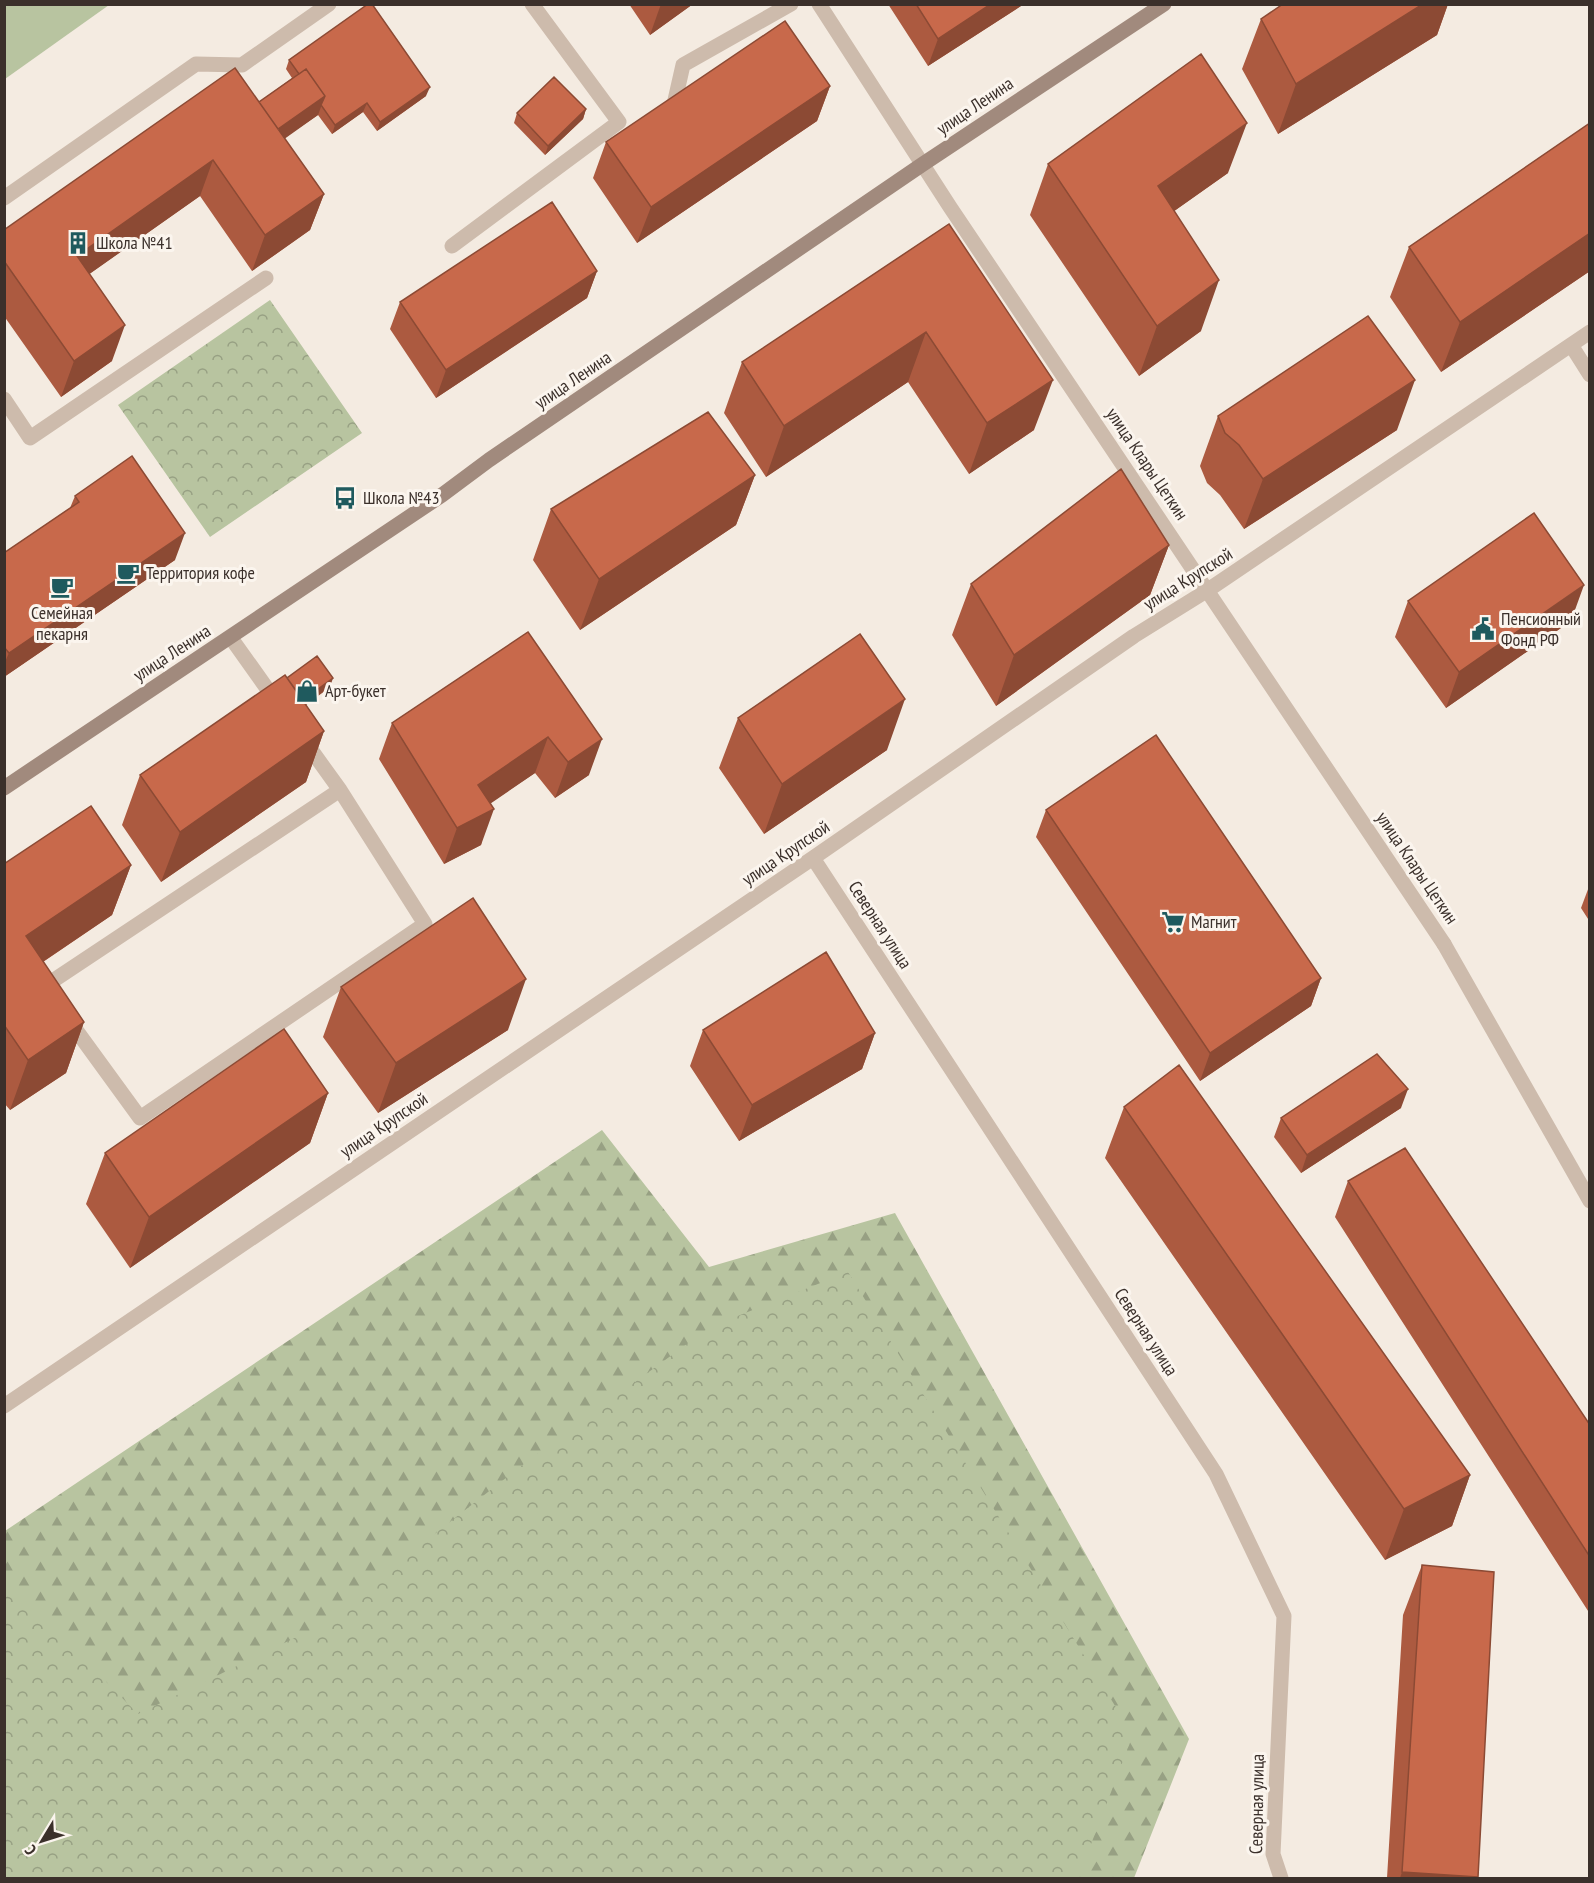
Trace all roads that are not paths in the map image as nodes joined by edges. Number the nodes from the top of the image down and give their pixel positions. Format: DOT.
graph roads {
  1 [pos="329,4"];
  2 [pos="531,4"];
  3 [pos="791,4"];
  4 [pos="819,4"];
  5 [pos="1164,4"];
  6 [pos="656,121"];
  7 [pos="923,164"];
  8 [pos="4,198"];
  9 [pos="452,246"];
  10 [pos="266,278"];
  11 [pos="1590,332"];
  12 [pos="1571,345"];
  13 [pos="1590,375"];
  14 [pos="4,399"];
  15 [pos="1208,590"];
  16 [pos="231,638"];
  17 [pos="284,712"];
  18 [pos="298,732"];
  19 [pos="4,788"];
  20 [pos="340,790"];
  21 [pos="813,858"];
  22 [pos="1590,1201"];
  23 [pos="4,1406"];
  24 [pos="1281,1878"];
  1 -- 8 [label="street"];
  2 -- 9 [label="street"];
  3 -- 6 [label="street"];
  4 -- 7 [label="street, улица Клары Цеткин"];
  5 -- 7 [label="main road, улица Ленина"];
  7 -- 15 [label="street, улица Клары Цеткин"];
  7 -- 16 [label="main road, улица Ленина"];
  10 -- 14 [label="street"];
  11 -- 12 [label="street, улица Крупской"];
  12 -- 13 [label="street"];
  12 -- 15 [label="street, улица Крупской"];
  15 -- 21 [label="street, улица Крупской"];
  15 -- 22 [label="street, улица Клары Цеткин"];
  16 -- 17 [label="street"];
  16 -- 19 [label="main road, улица Ленина"];
  18 -- 20 [label="street"];
  20 -- 20 [label="street"];
  21 -- 23 [label="street, улица Крупской"];
  21 -- 24 [label="street, Северная улица"];
}
